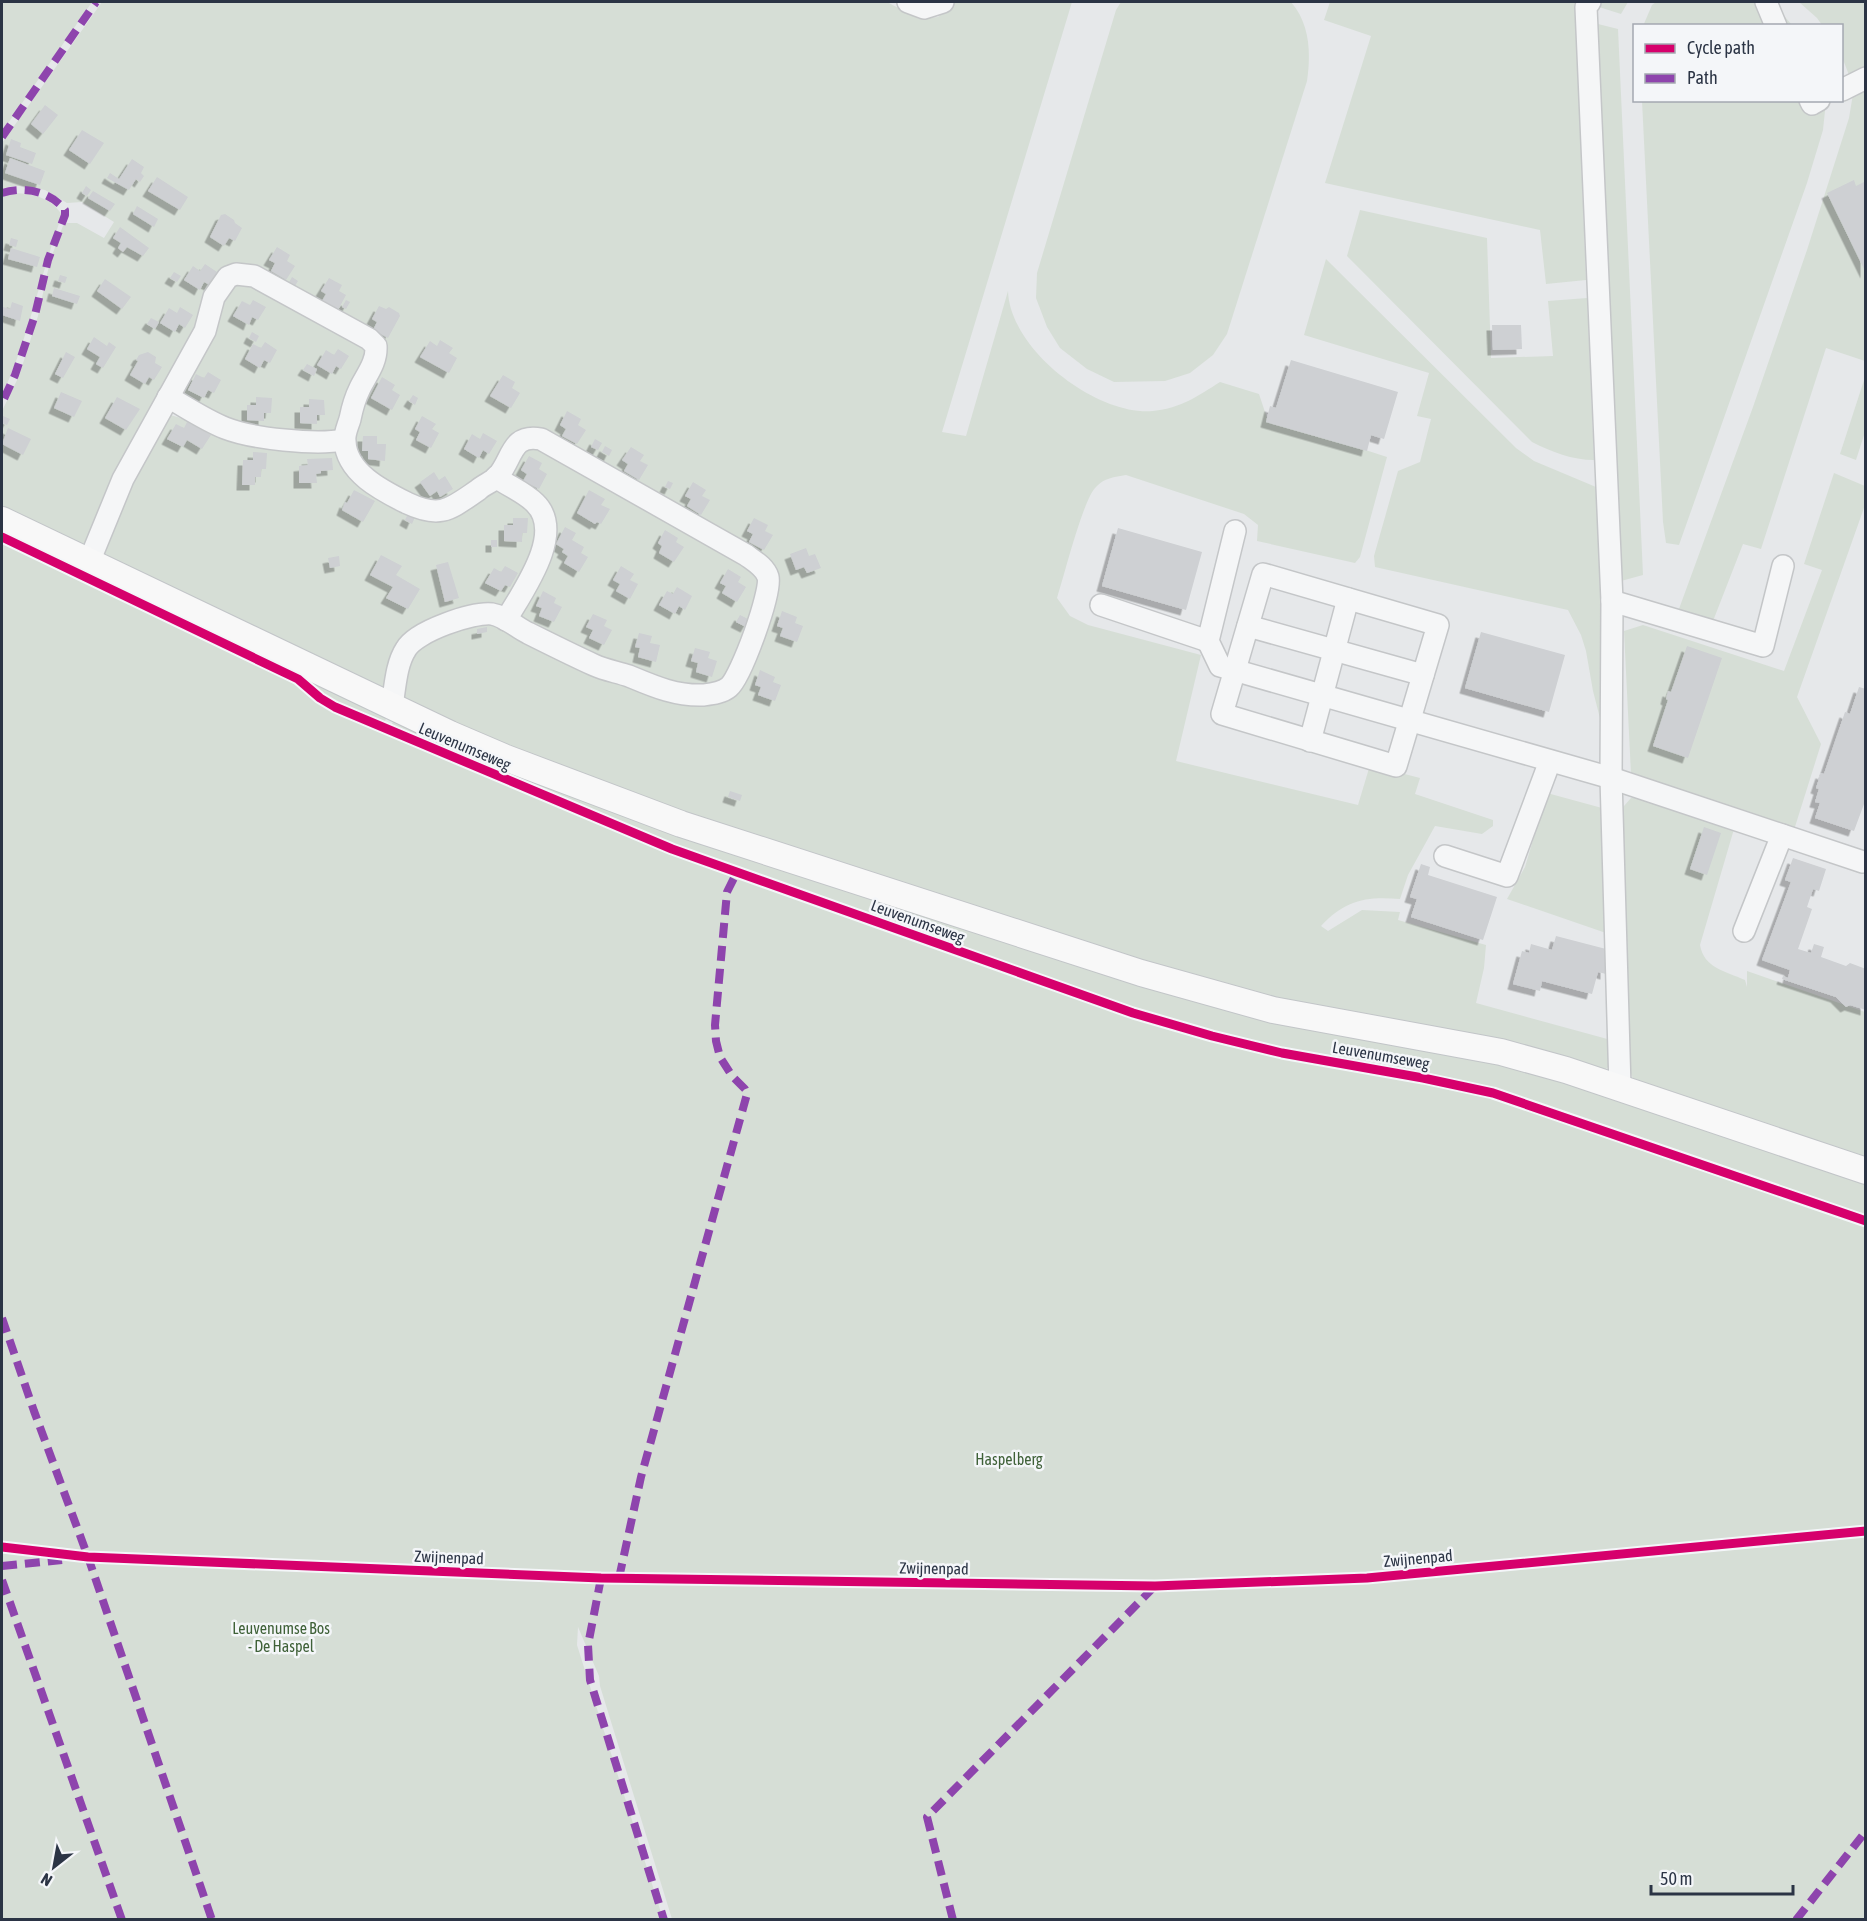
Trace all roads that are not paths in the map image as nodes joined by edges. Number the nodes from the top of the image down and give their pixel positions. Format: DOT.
graph roads {
  1 [pos="908,2"];
  2 [pos="943,2"];
  3 [pos="1590,2"];
  4 [pos="1766,2"];
  5 [pos="1775,24"];
  6 [pos="1866,78"];
  7 [pos="1843,90"];
  8 [pos="168,397"];
  9 [pos="344,440"];
  10 [pos="496,477"];
  11 [pos="2,520"];
  12 [pos="1235,531"];
  13 [pos="89,562"];
  14 [pos="1783,566"];
  15 [pos="1348,599"];
  16 [pos="1612,601"];
  17 [pos="1101,605"];
  18 [pos="506,620"];
  19 [pos="1248,626"];
  20 [pos="1208,641"];
  21 [pos="1335,649"];
  22 [pos="1235,670"];
  23 [pos="1423,675"];
  24 [pos="1322,695"];
  25 [pos="392,706"];
  26 [pos="1410,721"];
  27 [pos="1310,741"];
  28 [pos="1550,761"];
  29 [pos="1611,778"];
  30 [pos="1782,835"];
  31 [pos="1444,856"];
  32 [pos="1863,862"];
  33 [pos="1744,931"];
  34 [pos="1620,1087"];
  35 [pos="1866,1171"];
  1 -- 2 [label="lane"];
  3 -- 16 [label="lane"];
  4 -- 5 [label="lane"];
  6 -- 7 [label="lane"];
  8 -- 9 [label="lane"];
  8 -- 9 [label="lane"];
  8 -- 13 [label="lane"];
  9 -- 10 [label="lane"];
  10 -- 18 [label="lane"];
  10 -- 18 [label="lane"];
  11 -- 13 [label="main road, Leuvenumseweg"];
  12 -- 20 [label="lane"];
  13 -- 25 [label="main road, Leuvenumseweg"];
  14 -- 16 [label="lane"];
  15 -- 19 [label="lane"];
  15 -- 21 [label="lane"];
  15 -- 23 [label="lane"];
  16 -- 29 [label="lane"];
  17 -- 20 [label="lane"];
  18 -- 25 [label="lane"];
  19 -- 21 [label="lane"];
  19 -- 22 [label="lane"];
  20 -- 22 [label="lane"];
  21 -- 23 [label="lane"];
  21 -- 24 [label="lane"];
  22 -- 24 [label="lane"];
  22 -- 27 [label="lane"];
  23 -- 26 [label="lane"];
  24 -- 26 [label="lane"];
  24 -- 27 [label="lane"];
  25 -- 34 [label="main road, Leuvenumseweg"];
  26 -- 27 [label="lane"];
  26 -- 28 [label="lane"];
  28 -- 29 [label="lane"];
  28 -- 31 [label="lane"];
  29 -- 30 [label="lane"];
  29 -- 34 [label="lane"];
  30 -- 32 [label="lane"];
  30 -- 33 [label="lane"];
  34 -- 35 [label="main road, Leuvenumseweg"];
}
